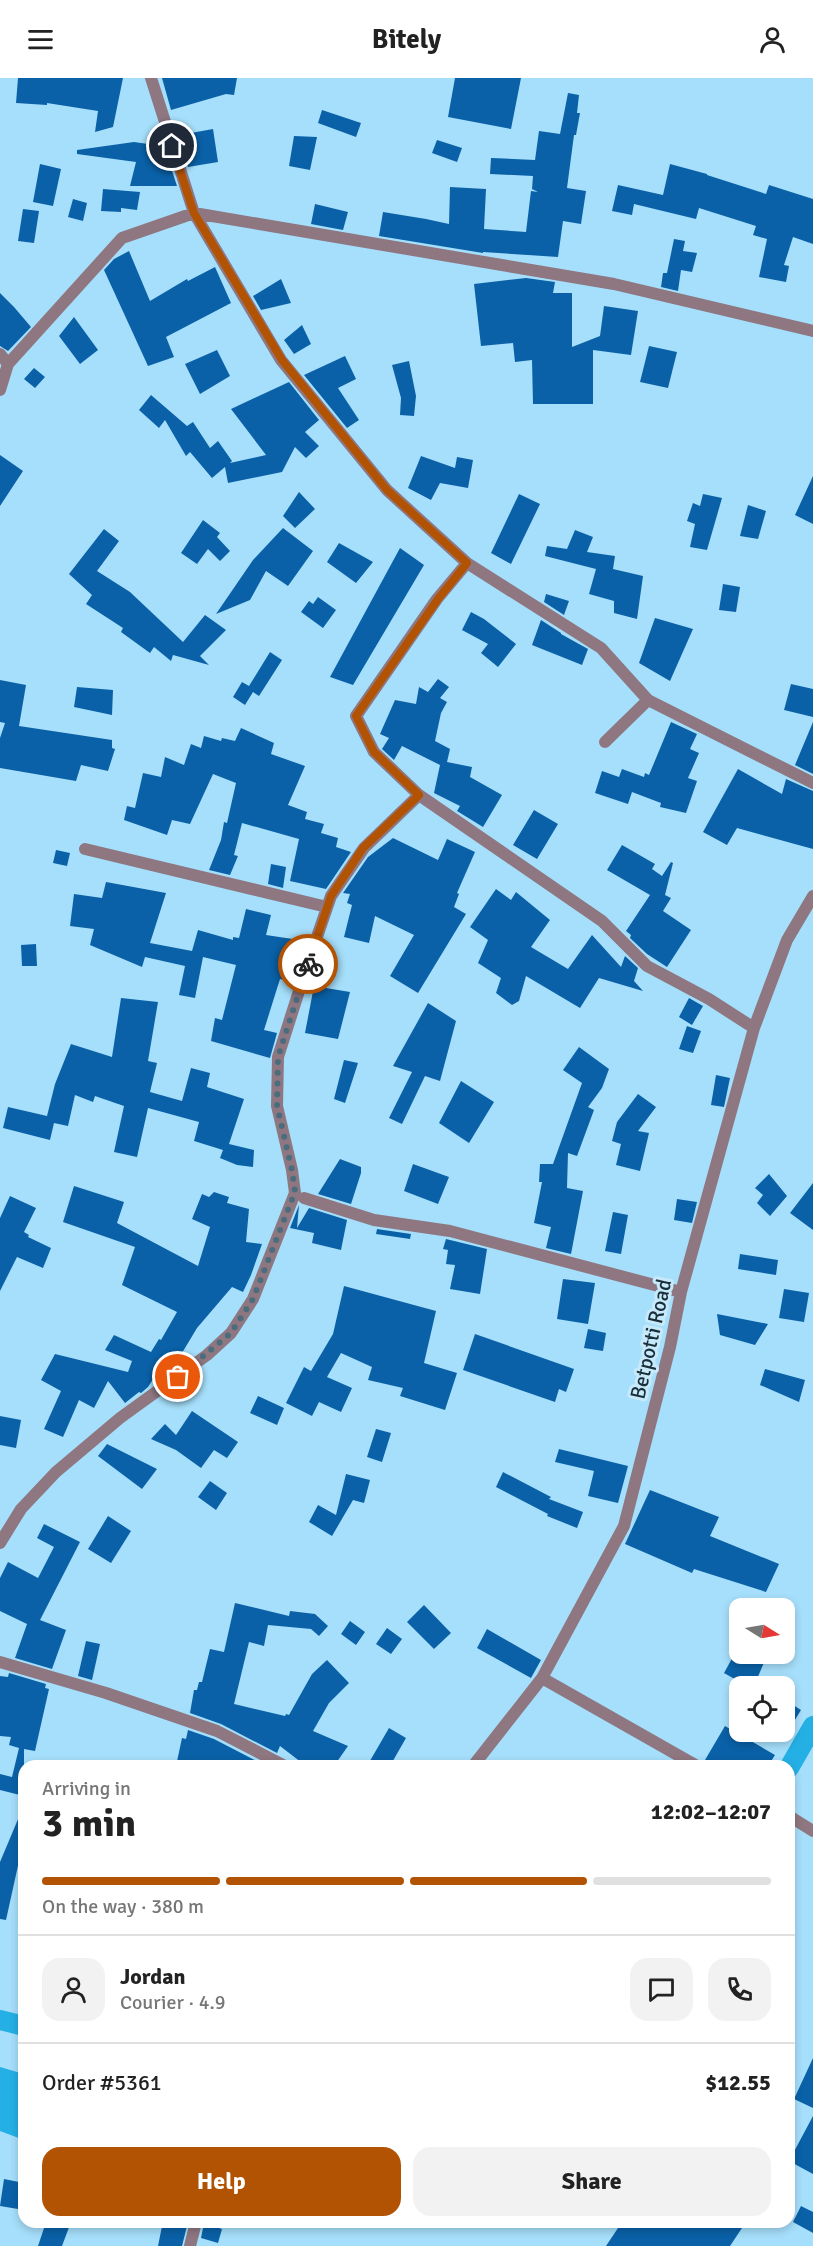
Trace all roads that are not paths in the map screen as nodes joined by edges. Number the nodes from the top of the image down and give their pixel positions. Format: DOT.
graph roads {
  1 [pos="150,78"];
  2 [pos="194,213"];
  3 [pos="813,331"];
  4 [pos="0,354"];
  5 [pos="8,364"];
  6 [pos="0,390"];
  7 [pos="467,563"];
  8 [pos="648,700"];
  9 [pos="605,742"];
  10 [pos="813,783"];
  11 [pos="419,795"];
  12 [pos="85,849"];
  13 [pos="813,896"];
  14 [pos="327,907"];
  15 [pos="754,1029"];
  16 [pos="304,1198"];
  17 [pos="681,1292"];
  18 [pos="0,1543"];
  19 [pos="0,1662"];
  20 [pos="542,1678"];
  21 [pos="273,1760"];
  22 [pos="478,1760"];
  23 [pos="687,1760"];
  24 [pos="795,1820"];
  25 [pos="813,1831"];
  26 [pos="194,2228"];
  27 [pos="190,2246"];
  1 -- 2 [label="street"];
  2 -- 3 [label="street"];
  2 -- 5 [label="street"];
  2 -- 7 [label="street"];
  4 -- 5 [label="street"];
  5 -- 6 [label="street"];
  7 -- 8 [label="street"];
  7 -- 11 [label="street"];
  8 -- 9 [label="street"];
  8 -- 10 [label="street"];
  11 -- 14 [label="street"];
  11 -- 15 [label="street"];
  12 -- 14 [label="street"];
  13 -- 15 [label="street, Betpotti Road"];
  14 -- 18 [label="street"];
  15 -- 17 [label="street, Betpotti Road"];
  16 -- 17 [label="street"];
  17 -- 20 [label="street, Betpotti Road"];
  19 -- 21 [label="street"];
  20 -- 22 [label="street, Betpotti Road"];
  20 -- 23 [label="street"];
  24 -- 25 [label="street"];
  26 -- 27 [label="street"];
}
